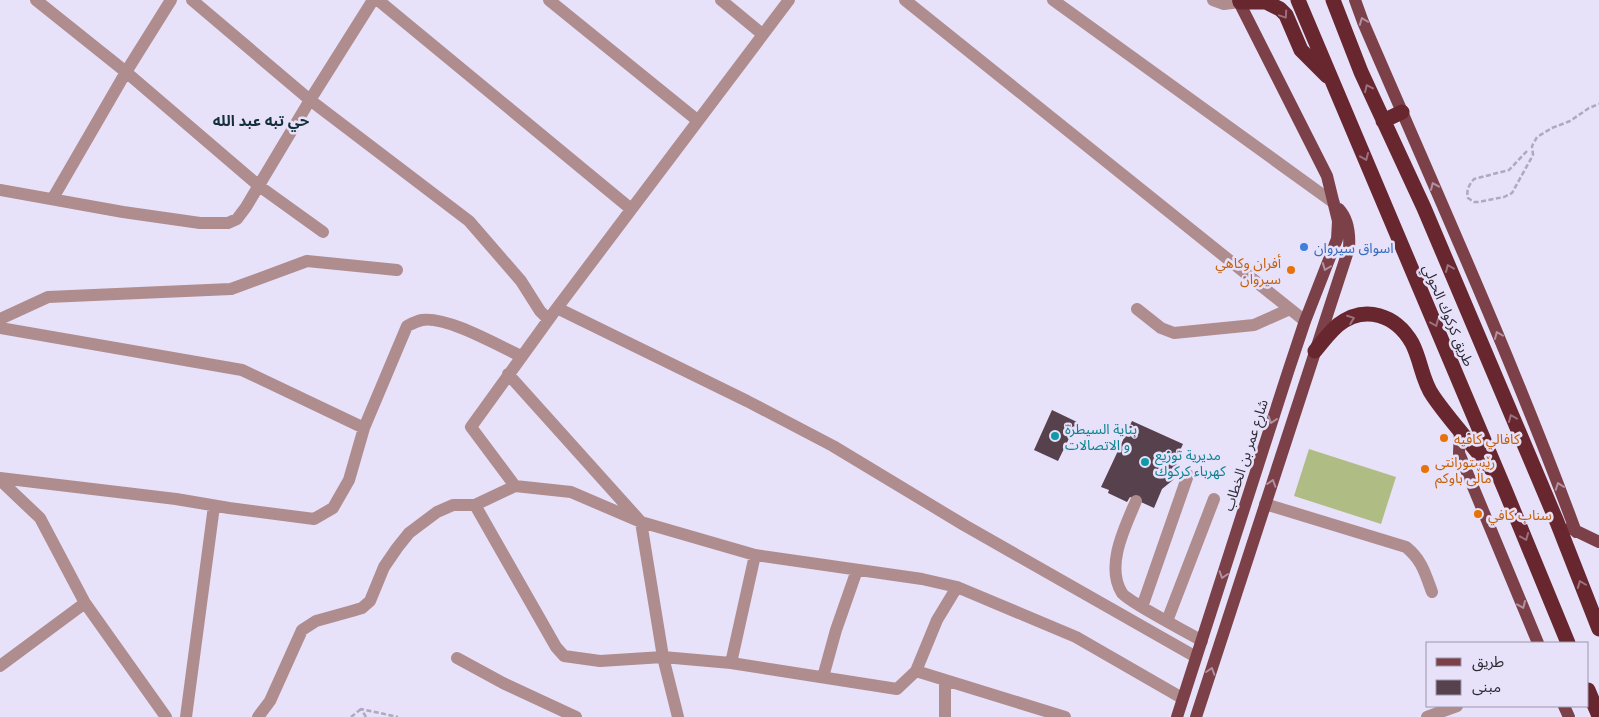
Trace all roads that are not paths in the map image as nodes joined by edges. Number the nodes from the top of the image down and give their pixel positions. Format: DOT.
graph roads {
  1 [pos="36,0"];
  2 [pos="171,0"];
  3 [pos="192,0"];
  4 [pos="373,0"];
  5 [pos="378,0"];
  6 [pos="549,0"];
  7 [pos="721,0"];
  8 [pos="789,0"];
  9 [pos="906,0"];
  10 [pos="1052,0"];
  11 [pos="1213,0"];
  12 [pos="1298,0"];
  13 [pos="1333,0"];
  14 [pos="1355,0"];
  15 [pos="1240,1"];
  16 [pos="762,34"];
  17 [pos="126,72"];
  18 [pos="1332,80"];
  19 [pos="310,100"];
  20 [pos="1402,112"];
  21 [pos="697,120"];
  22 [pos="1383,121"];
  23 [pos="259,186"];
  24 [pos="0,190"];
  25 [pos="53,198"];
  26 [pos="1334,203"];
  27 [pos="631,209"];
  28 [pos="323,232"];
  29 [pos="397,270"];
  30 [pos="557,308"];
  31 [pos="1137,309"];
  32 [pos="1290,309"];
  33 [pos="548,319"];
  34 [pos="0,320"];
  35 [pos="1305,321"];
  36 [pos="0,328"];
  37 [pos="1315,350"];
  38 [pos="521,356"];
  39 [pos="1288,372"];
  40 [pos="508,374"];
  41 [pos="1306,377"];
  42 [pos="364,428"];
  43 [pos="1460,429"];
  44 [pos="1188,476"];
  45 [pos="0,479"];
  46 [pos="515,486"];
  47 [pos="1505,490"];
  48 [pos="1214,499"];
  49 [pos="1136,501"];
  50 [pos="1265,504"];
  51 [pos="475,505"];
  52 [pos="214,506"];
  53 [pos="641,522"];
  54 [pos="1557,522"];
  55 [pos="1576,532"];
  56 [pos="1599,542"];
  57 [pos="755,555"];
  58 [pos="857,570"];
  59 [pos="957,587"];
  60 [pos="1432,592"];
  61 [pos="84,603"];
  62 [pos="1142,606"];
  63 [pos="1167,621"];
  64 [pos="1599,629"];
  65 [pos="1202,641"];
  66 [pos="1538,642"];
  67 [pos="1568,642"];
  68 [pos="663,657"];
  69 [pos="1196,657"];
  70 [pos="457,658"];
  71 [pos="731,662"];
  72 [pos="0,666"];
  73 [pos="916,671"];
  74 [pos="823,677"];
  75 [pos="945,681"];
  76 [pos="1589,692"];
  77 [pos="1182,698"];
  78 [pos="1454,707"];
  79 [pos="1599,716"];
  80 [pos="166,717"];
  81 [pos="186,717"];
  82 [pos="258,717"];
  83 [pos="576,717"];
  84 [pos="678,717"];
  85 [pos="946,717"];
  86 [pos="1066,717"];
  87 [pos="1177,717"];
  88 [pos="1196,717"];
  89 [pos="1427,717"];
  1 -- 17 [label="street"];
  2 -- 17 [label="street"];
  3 -- 19 [label="street"];
  4 -- 19 [label="street"];
  5 -- 27 [label="street"];
  6 -- 21 [label="street"];
  7 -- 16 [label="street"];
  8 -- 16 [label="street"];
  9 -- 32 [label="street"];
  10 -- 26 [label="street"];
  11 -- 15 [label="street"];
  12 -- 18 [label="highway, طريق كركوك الحولي"];
  22 -- 13 [label="highway, طريق كركوك الحولي, one-way"];
  20 -- 14 [label="main road, one-way"];
  15 -- 18 [label="highway, one-way"];
  15 -- 26 [label="main road"];
  16 -- 21 [label="street"];
  17 -- 23 [label="street"];
  17 -- 25 [label="street"];
  18 -- 47 [label="highway, طريق كركوك الحولي, one-way"];
  19 -- 23 [label="street"];
  19 -- 33 [label="street"];
  20 -- 22 [label="highway"];
  55 -- 20 [label="main road, one-way"];
  21 -- 27 [label="street"];
  54 -- 22 [label="highway, طريق كركوك الحولي, one-way"];
  23 -- 25 [label="street"];
  23 -- 28 [label="street"];
  24 -- 25 [label="street"];
  26 -- 35 [label="main road, شارع عمر بن الخطاب, one-way"];
  26 -- 37 [label="main road"];
  27 -- 30 [label="street"];
  29 -- 34 [label="street"];
  30 -- 33 [label="street"];
  30 -- 69 [label="street"];
  31 -- 32 [label="street"];
  32 -- 35 [label="street"];
  33 -- 38 [label="street"];
  35 -- 39 [label="main road, شارع عمر بن الخطاب"];
  36 -- 42 [label="street"];
  37 -- 41 [label="main road"];
  37 -- 43 [label="highway, one-way"];
  38 -- 40 [label="street"];
  38 -- 42 [label="street"];
  39 -- 41 [label="main road"];
  39 -- 65 [label="main road, شارع عمر بن الخطاب, one-way"];
  40 -- 46 [label="street"];
  40 -- 53 [label="street"];
  50 -- 41 [label="main road, one-way"];
  42 -- 52 [label="street"];
  43 -- 47 [label="highway"];
  43 -- 66 [label="main road, one-way"];
  44 -- 62 [label="street"];
  45 -- 52 [label="street"];
  45 -- 61 [label="street"];
  46 -- 51 [label="street"];
  46 -- 53 [label="street"];
  47 -- 67 [label="highway, طريق كركوك الحولي, one-way"];
  48 -- 63 [label="street"];
  49 -- 62 [label="street"];
  50 -- 60 [label="street"];
  88 -- 50 [label="main road, one-way"];
  51 -- 68 [label="street"];
  51 -- 82 [label="street"];
  52 -- 81 [label="street"];
  53 -- 57 [label="street"];
  53 -- 68 [label="street"];
  54 -- 55 [label="main road"];
  64 -- 54 [label="highway, طريق كركوك الحولي, one-way"];
  55 -- 56 [label="main road"];
  57 -- 58 [label="street"];
  57 -- 71 [label="street"];
  58 -- 59 [label="street"];
  58 -- 74 [label="street"];
  59 -- 73 [label="street"];
  59 -- 77 [label="street"];
  61 -- 72 [label="street"];
  61 -- 80 [label="street"];
  62 -- 63 [label="street"];
  63 -- 65 [label="street"];
  65 -- 69 [label="main road, شارع عمر بن الخطاب"];
  68 -- 71 [label="street"];
  68 -- 84 [label="street"];
  69 -- 77 [label="main road, شارع عمر بن الخطاب"];
  70 -- 83 [label="street"];
  71 -- 74 [label="street"];
  73 -- 74 [label="street"];
  73 -- 75 [label="street"];
  75 -- 85 [label="street"];
  75 -- 86 [label="street"];
  76 -- 79 [label="highway"];
  77 -- 87 [label="main road, شارع عمر بن الخطاب"];
  78 -- 89 [label="street"];
}
